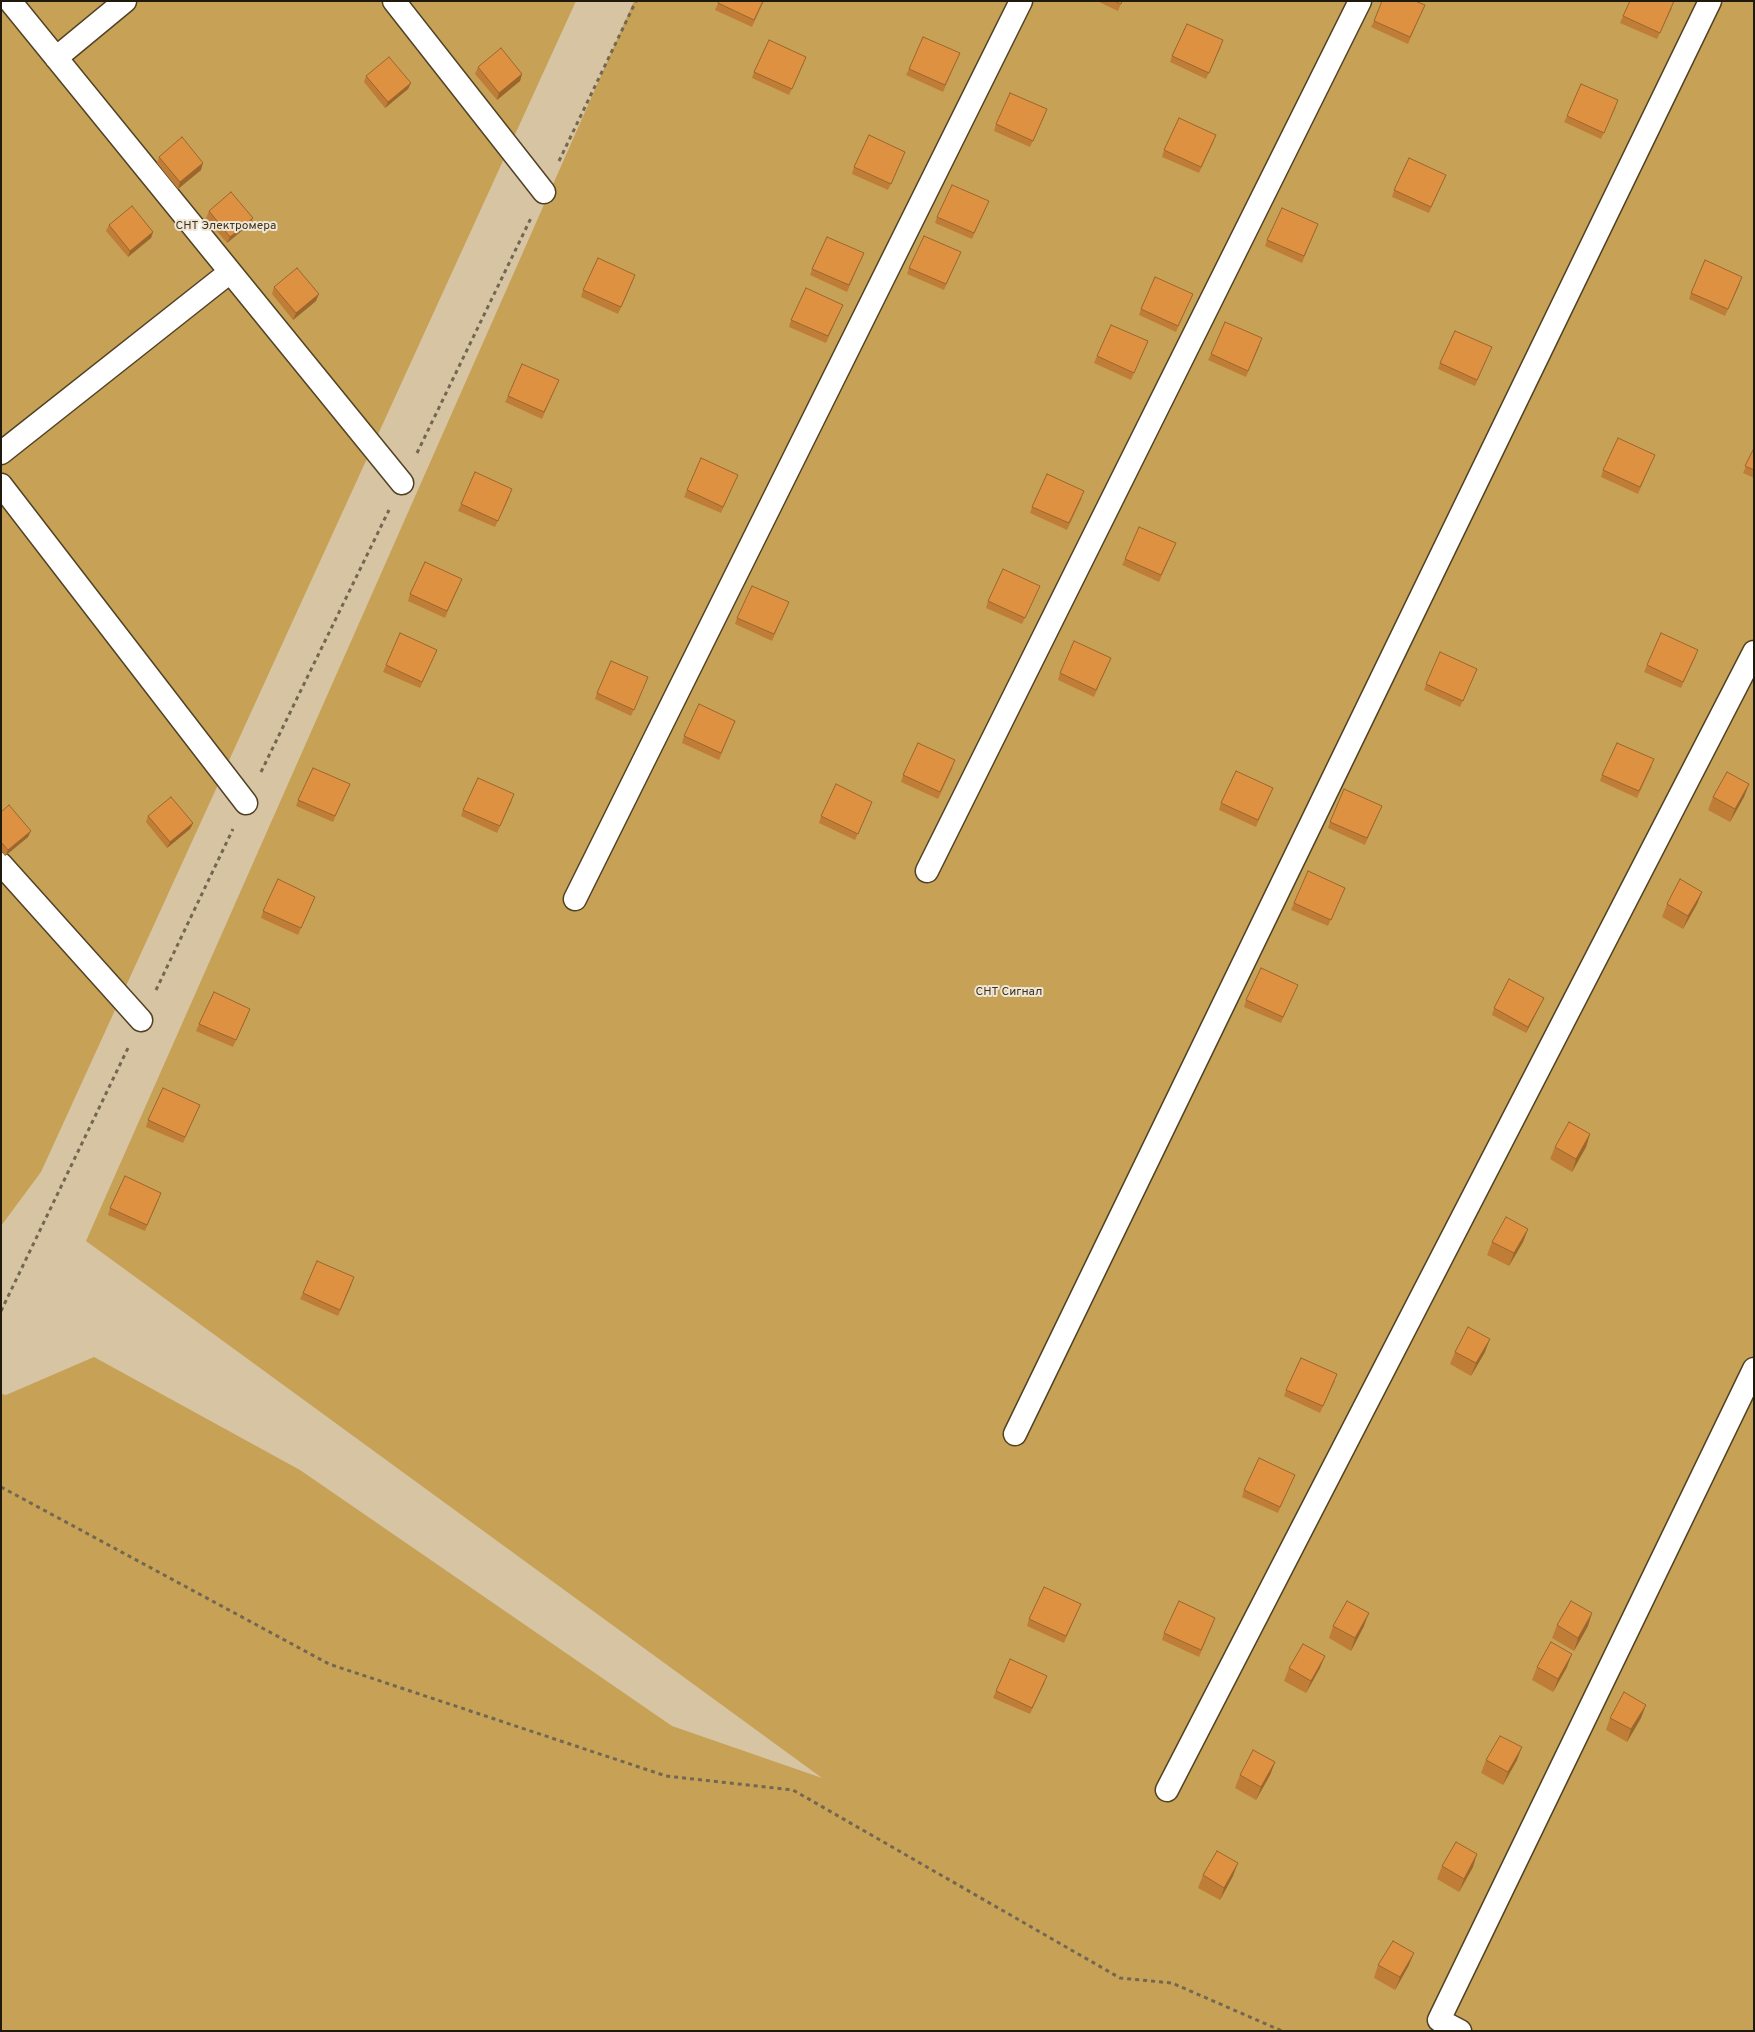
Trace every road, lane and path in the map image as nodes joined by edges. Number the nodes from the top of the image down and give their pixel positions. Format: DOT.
graph roads {
  1 [pos="6,1"];
  2 [pos="10,1"];
  3 [pos="125,1"];
  4 [pos="394,1"];
  5 [pos="636,1"];
  6 [pos="1021,1"];
  7 [pos="1360,1"];
  8 [pos="1710,1"];
  9 [pos="1,5"];
  10 [pos="56,58"];
  11 [pos="544,192"];
  12 [pos="230,272"];
  13 [pos="1,453"];
  14 [pos="402,483"];
  15 [pos="1,485"];
  16 [pos="1754,652"];
  17 [pos="246,803"];
  18 [pos="1,864"];
  19 [pos="927,871"];
  20 [pos="575,899"];
  21 [pos="141,1020"];
  22 [pos="1,1311"];
  23 [pos="1754,1369"];
  24 [pos="1014,1434"];
  25 [pos="1,1487"];
  26 [pos="1167,1790"];
  27 [pos="1282,2031"];
  28 [pos="1460,2031"];
  1 -- 9 [label="lane"];
  2 -- 10 [label="lane"];
  3 -- 10 [label="lane"];
  4 -- 11 [label="lane"];
  5 -- 11 [label="path"];
  6 -- 20 [label="lane"];
  7 -- 19 [label="lane"];
  8 -- 24 [label="lane"];
  10 -- 12 [label="lane"];
  11 -- 14 [label="path"];
  12 -- 13 [label="lane"];
  12 -- 14 [label="lane"];
  14 -- 17 [label="path"];
  15 -- 17 [label="lane"];
  16 -- 26 [label="lane"];
  17 -- 21 [label="path"];
  18 -- 21 [label="lane"];
  21 -- 22 [label="path"];
  23 -- 28 [label="lane"];
  25 -- 27 [label="path"];
}
